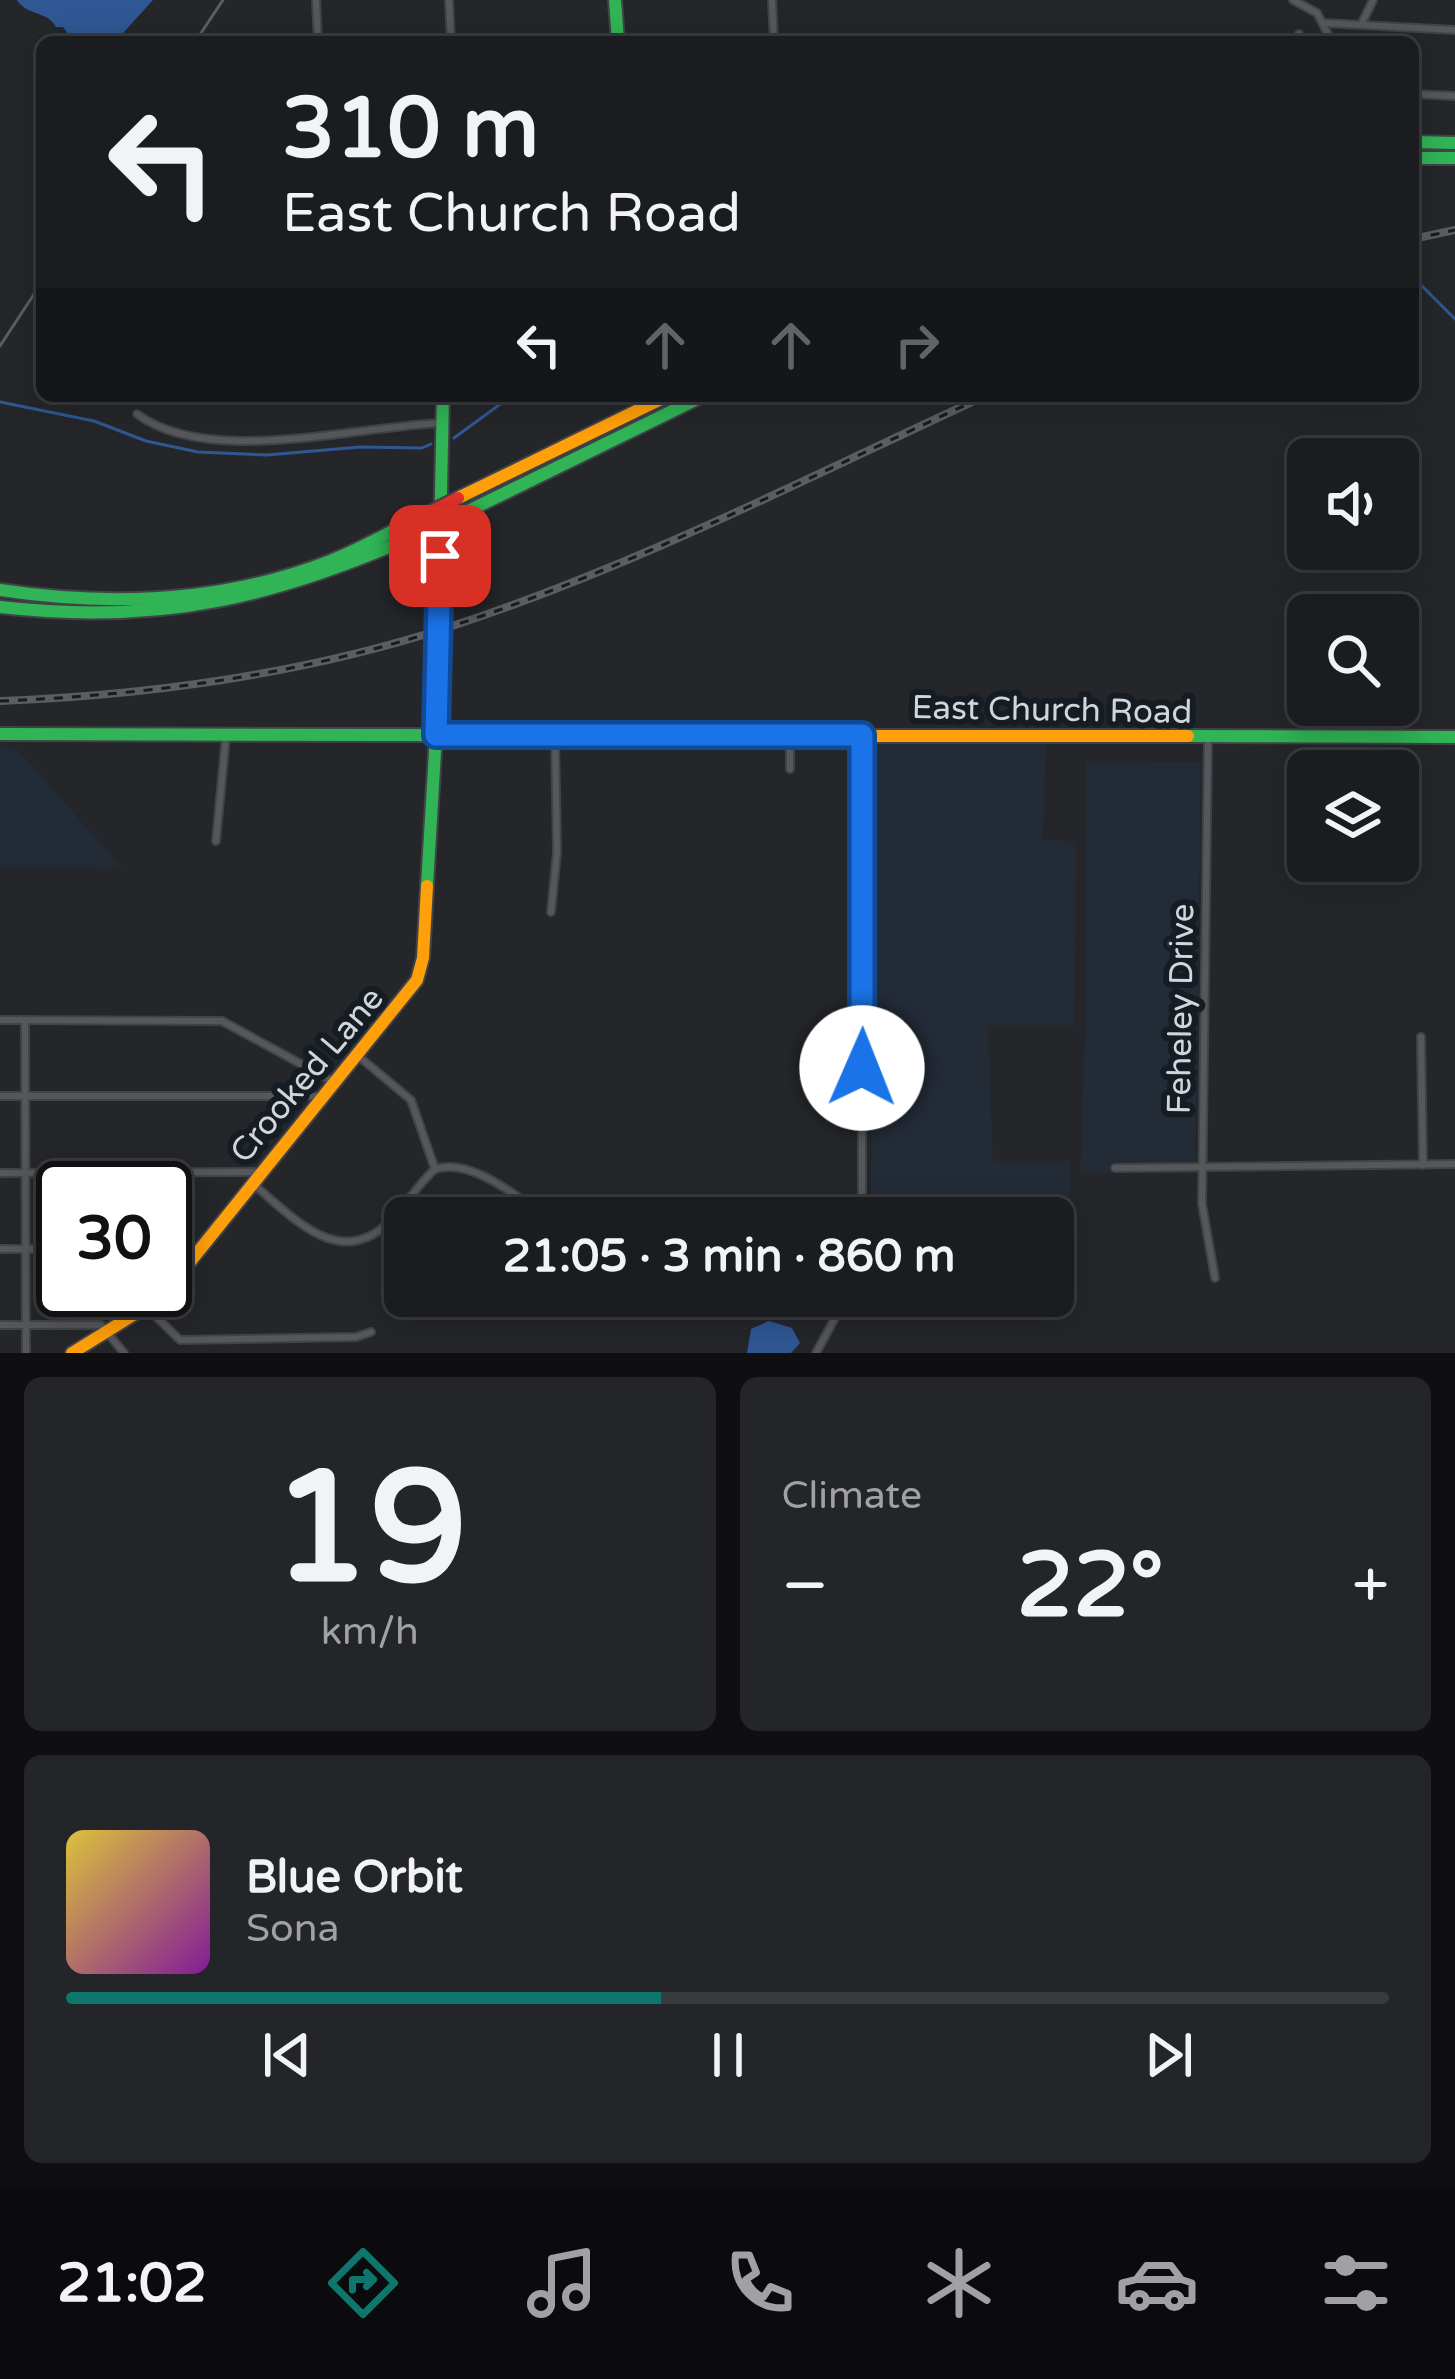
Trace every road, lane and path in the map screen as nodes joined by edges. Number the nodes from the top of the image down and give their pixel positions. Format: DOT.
graph roads {
  1 [pos="316,0"];
  2 [pos="449,0"];
  3 [pos="616,0"];
  4 [pos="772,0"];
  5 [pos="1293,0"];
  6 [pos="1373,0"];
  7 [pos="1324,23"];
  8 [pos="1362,23"];
  9 [pos="1455,30"];
  10 [pos="318,36"];
  11 [pos="451,36"];
  12 [pos="618,36"];
  13 [pos="774,36"];
  14 [pos="1329,36"];
  15 [pos="1419,94"];
  16 [pos="1455,96"];
  17 [pos="1419,142"];
  18 [pos="1455,142"];
  19 [pos="1419,158"];
  20 [pos="1455,158"];
  21 [pos="443,402"];
  22 [pos="655,402"];
  23 [pos="691,402"];
  24 [pos="137,414"];
  25 [pos="442,423"];
  26 [pos="0,590"];
  27 [pos="0,607"];
  28 [pos="226,732"];
  29 [pos="790,733"];
  30 [pos="0,734"];
  31 [pos="436,735"];
  32 [pos="862,735"];
  33 [pos="555,736"];
  34 [pos="1455,737"];
  35 [pos="1208,739"];
  36 [pos="790,769"];
  37 [pos="217,841"];
  38 [pos="551,912"];
  39 [pos="0,1021"];
  40 [pos="25,1021"];
  41 [pos="1421,1037"];
  42 [pos="357,1055"];
  43 [pos="334,1082"];
  44 [pos="0,1096"];
  45 [pos="26,1096"];
  46 [pos="322,1096"];
  47 [pos="1424,1165"];
  48 [pos="1455,1165"];
  49 [pos="1202,1167"];
  50 [pos="1115,1168"];
  51 [pos="435,1169"];
  52 [pos="0,1173"];
  53 [pos="25,1173"];
  54 [pos="256,1178"];
  55 [pos="411,1197"];
  56 [pos="513,1197"];
  57 [pos="862,1197"];
  58 [pos="384,1224"];
  59 [pos="0,1249"];
  60 [pos="27,1249"];
  61 [pos="36,1249"];
  62 [pos="192,1250"];
  63 [pos="200,1250"];
  64 [pos="192,1260"];
  65 [pos="1215,1278"];
  66 [pos="129,1317"];
  67 [pos="157,1317"];
  68 [pos="836,1317"];
  69 [pos="0,1325"];
  70 [pos="26,1325"];
  71 [pos="109,1330"];
  72 [pos="371,1332"];
  73 [pos="26,1353"];
  74 [pos="72,1353"];
  75 [pos="124,1353"];
  76 [pos="816,1353"];
  1 -- 10 [label="street"];
  2 -- 11 [label="street"];
  3 -- 12 [label="main road"];
  4 -- 13 [label="street"];
  5 -- 7 [label="street"];
  6 -- 8 [label="street"];
  7 -- 8 [label="street"];
  7 -- 14 [label="street"];
  8 -- 9 [label="street"];
  15 -- 16 [label="street"];
  17 -- 18 [label="main road"];
  19 -- 20 [label="main road"];
  21 -- 25 [label="main road, Crooked Lane"];
  22 -- 26 [label="main road, bridge"];
  23 -- 27 [label="main road, bridge"];
  24 -- 25 [label="street"];
  25 -- 31 [label="main road, Crooked Lane"];
  28 -- 30 [label="main road, East Church Road"];
  28 -- 31 [label="main road, East Church Road"];
  28 -- 37 [label="street"];
  29 -- 32 [label="main road, East Church Road"];
  29 -- 33 [label="main road, East Church Road"];
  29 -- 36 [label="street"];
  31 -- 33 [label="main road, East Church Road"];
  31 -- 42 [label="main road, Crooked Lane"];
  32 -- 35 [label="main road, East Church Road"];
  32 -- 57 [label="street"];
  33 -- 38 [label="street"];
  34 -- 35 [label="main road, East Church Road"];
  35 -- 49 [label="street, Feheley Drive"];
  39 -- 40 [label="street"];
  40 -- 43 [label="street"];
  40 -- 45 [label="street"];
  41 -- 47 [label="street"];
  42 -- 43 [label="main road, Crooked Lane"];
  42 -- 51 [label="street"];
  43 -- 46 [label="main road, Crooked Lane"];
  44 -- 45 [label="street"];
  45 -- 46 [label="street"];
  45 -- 53 [label="street"];
  46 -- 54 [label="main road, Crooked Lane"];
  47 -- 48 [label="street"];
  47 -- 49 [label="street"];
  49 -- 50 [label="street"];
  49 -- 65 [label="street, Feheley Drive"];
  51 -- 55 [label="street"];
  51 -- 56 [label="street"];
  52 -- 53 [label="street"];
  53 -- 54 [label="street"];
  53 -- 60 [label="street"];
  54 -- 58 [label="street"];
  54 -- 63 [label="main road, Crooked Lane"];
  59 -- 60 [label="street"];
  60 -- 61 [label="street"];
  60 -- 70 [label="street"];
  62 -- 63 [label="street"];
  63 -- 64 [label="main road, Crooked Lane"];
  66 -- 71 [label="main road, Crooked Lane"];
  67 -- 72 [label="street"];
  68 -- 76 [label="street"];
  69 -- 70 [label="street"];
  70 -- 71 [label="street"];
  70 -- 73 [label="street"];
  71 -- 74 [label="main road, Crooked Lane"];
  71 -- 75 [label="street"];
}
